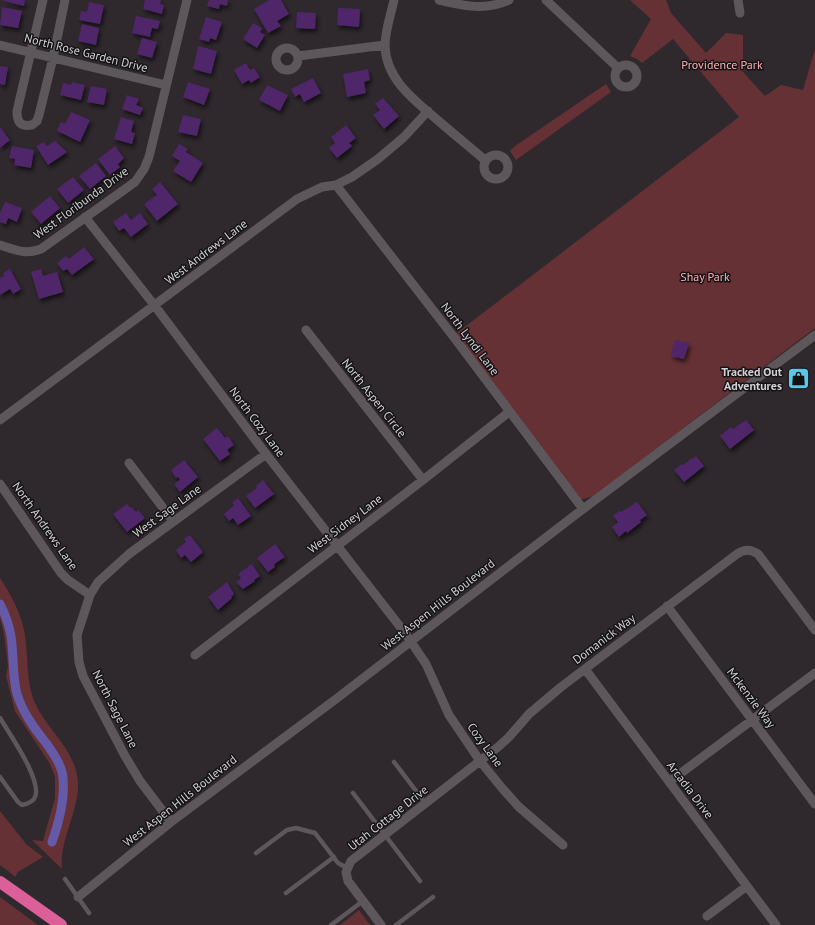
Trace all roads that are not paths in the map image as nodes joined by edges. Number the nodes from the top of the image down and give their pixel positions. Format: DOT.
graph roads {
  1 [pos="43,0"];
  2 [pos="65,0"];
  3 [pos="187,0"];
  4 [pos="394,0"];
  5 [pos="439,0"];
  6 [pos="509,0"];
  7 [pos="546,0"];
  8 [pos="738,0"];
  9 [pos="740,13"];
  10 [pos="0,45"];
  11 [pos="385,45"];
  12 [pos="31,52"];
  13 [pos="298,56"];
  14 [pos="53,58"];
  15 [pos="618,68"];
  16 [pos="166,85"];
  17 [pos="428,112"];
  18 [pos="486,161"];
  19 [pos="336,186"];
  20 [pos="85,217"];
  21 [pos="0,245"];
  22 [pos="155,306"];
  23 [pos="306,330"];
  24 [pos="815,335"];
  25 [pos="509,412"];
  26 [pos="0,420"];
  27 [pos="266,454"];
  28 [pos="129,463"];
  29 [pos="423,480"];
  30 [pos="0,484"];
  31 [pos="583,509"];
  32 [pos="173,521"];
  33 [pos="336,546"];
  34 [pos="90,595"];
  35 [pos="667,606"];
  36 [pos="815,630"];
  37 [pos="411,641"];
  38 [pos="195,655"];
  39 [pos="585,669"];
  40 [pos="815,673"];
  41 [pos="0,718"];
  42 [pos="752,720"];
  43 [pos="480,761"];
  44 [pos="394,762"];
  45 [pos="0,777"];
  46 [pos="669,782"];
  47 [pos="353,793"];
  48 [pos="426,804"];
  49 [pos="815,804"];
  50 [pos="171,822"];
  51 [pos="385,835"];
  52 [pos="563,845"];
  53 [pos="256,853"];
  54 [pos="334,857"];
  55 [pos="347,868"];
  56 [pos="65,879"];
  57 [pos="420,881"];
  58 [pos="0,882"];
  59 [pos="747,886"];
  60 [pos="286,893"];
  61 [pos="433,896"];
  62 [pos="78,897"];
  63 [pos="363,902"];
  64 [pos="89,913"];
  65 [pos="706,916"];
  66 [pos="61,925"];
  67 [pos="331,925"];
  68 [pos="381,925"];
  69 [pos="396,925"];
  70 [pos="776,925"];
  1 -- 12 [label="street"];
  2 -- 14 [label="street"];
  3 -- 16 [label="street, West Floribunda Drive"];
  4 -- 11 [label="street"];
  5 -- 6 [label="street"];
  7 -- 15 [label="street"];
  8 -- 9 [label="street"];
  10 -- 12 [label="street, North Rose Garden Drive"];
  11 -- 13 [label="street"];
  11 -- 17 [label="street"];
  12 -- 14 [label="street, North Rose Garden Drive"];
  12 -- 14 [label="street"];
  14 -- 16 [label="street, North Rose Garden Drive"];
  16 -- 20 [label="street, West Floribunda Drive"];
  17 -- 18 [label="street"];
  17 -- 19 [label="street, West Andrews Lane"];
  19 -- 22 [label="street, West Andrews Lane"];
  19 -- 25 [label="street, North Lyndi Lane"];
  20 -- 21 [label="street, West Floribunda Drive"];
  20 -- 22 [label="street, North Cozy Lane"];
  22 -- 26 [label="street, West Andrews Lane"];
  22 -- 27 [label="street, North Cozy Lane"];
  23 -- 29 [label="street, North Aspen Circle"];
  24 -- 31 [label="street, West Aspen Hills Boulevard"];
  25 -- 29 [label="street, West Sidney Lane"];
  25 -- 31 [label="street, North Lyndi Lane"];
  27 -- 32 [label="street, West Sage Lane"];
  27 -- 33 [label="street, North Cozy Lane"];
  28 -- 32 [label="street"];
  29 -- 33 [label="street, West Sidney Lane"];
  30 -- 34 [label="street, North Andrews Lane"];
  31 -- 37 [label="street, West Aspen Hills Boulevard"];
  32 -- 34 [label="street, West Sage Lane"];
  33 -- 37 [label="street, North Cozy Lane"];
  33 -- 38 [label="street, West Sidney Lane"];
  34 -- 50 [label="street, North Sage Lane"];
  35 -- 36 [label="street, Domanick Way"];
  35 -- 39 [label="street, Domanick Way"];
  35 -- 42 [label="street, Mckenzie Way"];
  37 -- 43 [label="street, Cozy Lane"];
  37 -- 50 [label="street, West Aspen Hills Boulevard"];
  39 -- 43 [label="street, Domanick Way"];
  39 -- 46 [label="street, Arcadia Drive"];
  40 -- 42 [label="street"];
  41 -- 45 [label="lane"];
  42 -- 46 [label="street"];
  42 -- 49 [label="street, Mckenzie Way"];
  43 -- 48 [label="street, Utah Cottage Drive"];
  43 -- 52 [label="street, Cozy Lane"];
  44 -- 48 [label="lane"];
  46 -- 59 [label="street, Arcadia Drive"];
  47 -- 51 [label="lane"];
  48 -- 51 [label="street, Utah Cottage Drive"];
  50 -- 62 [label="street, West Aspen Hills Boulevard"];
  51 -- 55 [label="street, Utah Cottage Drive"];
  51 -- 57 [label="lane"];
  53 -- 54 [label="lane"];
  54 -- 55 [label="lane"];
  54 -- 60 [label="lane"];
  55 -- 63 [label="street, Utah Cottage Drive"];
  56 -- 62 [label="lane"];
  58 -- 66 [label="highway"];
  59 -- 65 [label="street"];
  59 -- 70 [label="street, Arcadia Drive"];
  61 -- 69 [label="lane"];
  62 -- 64 [label="lane"];
  63 -- 67 [label="lane"];
  63 -- 68 [label="street, Utah Cottage Drive"];
}
